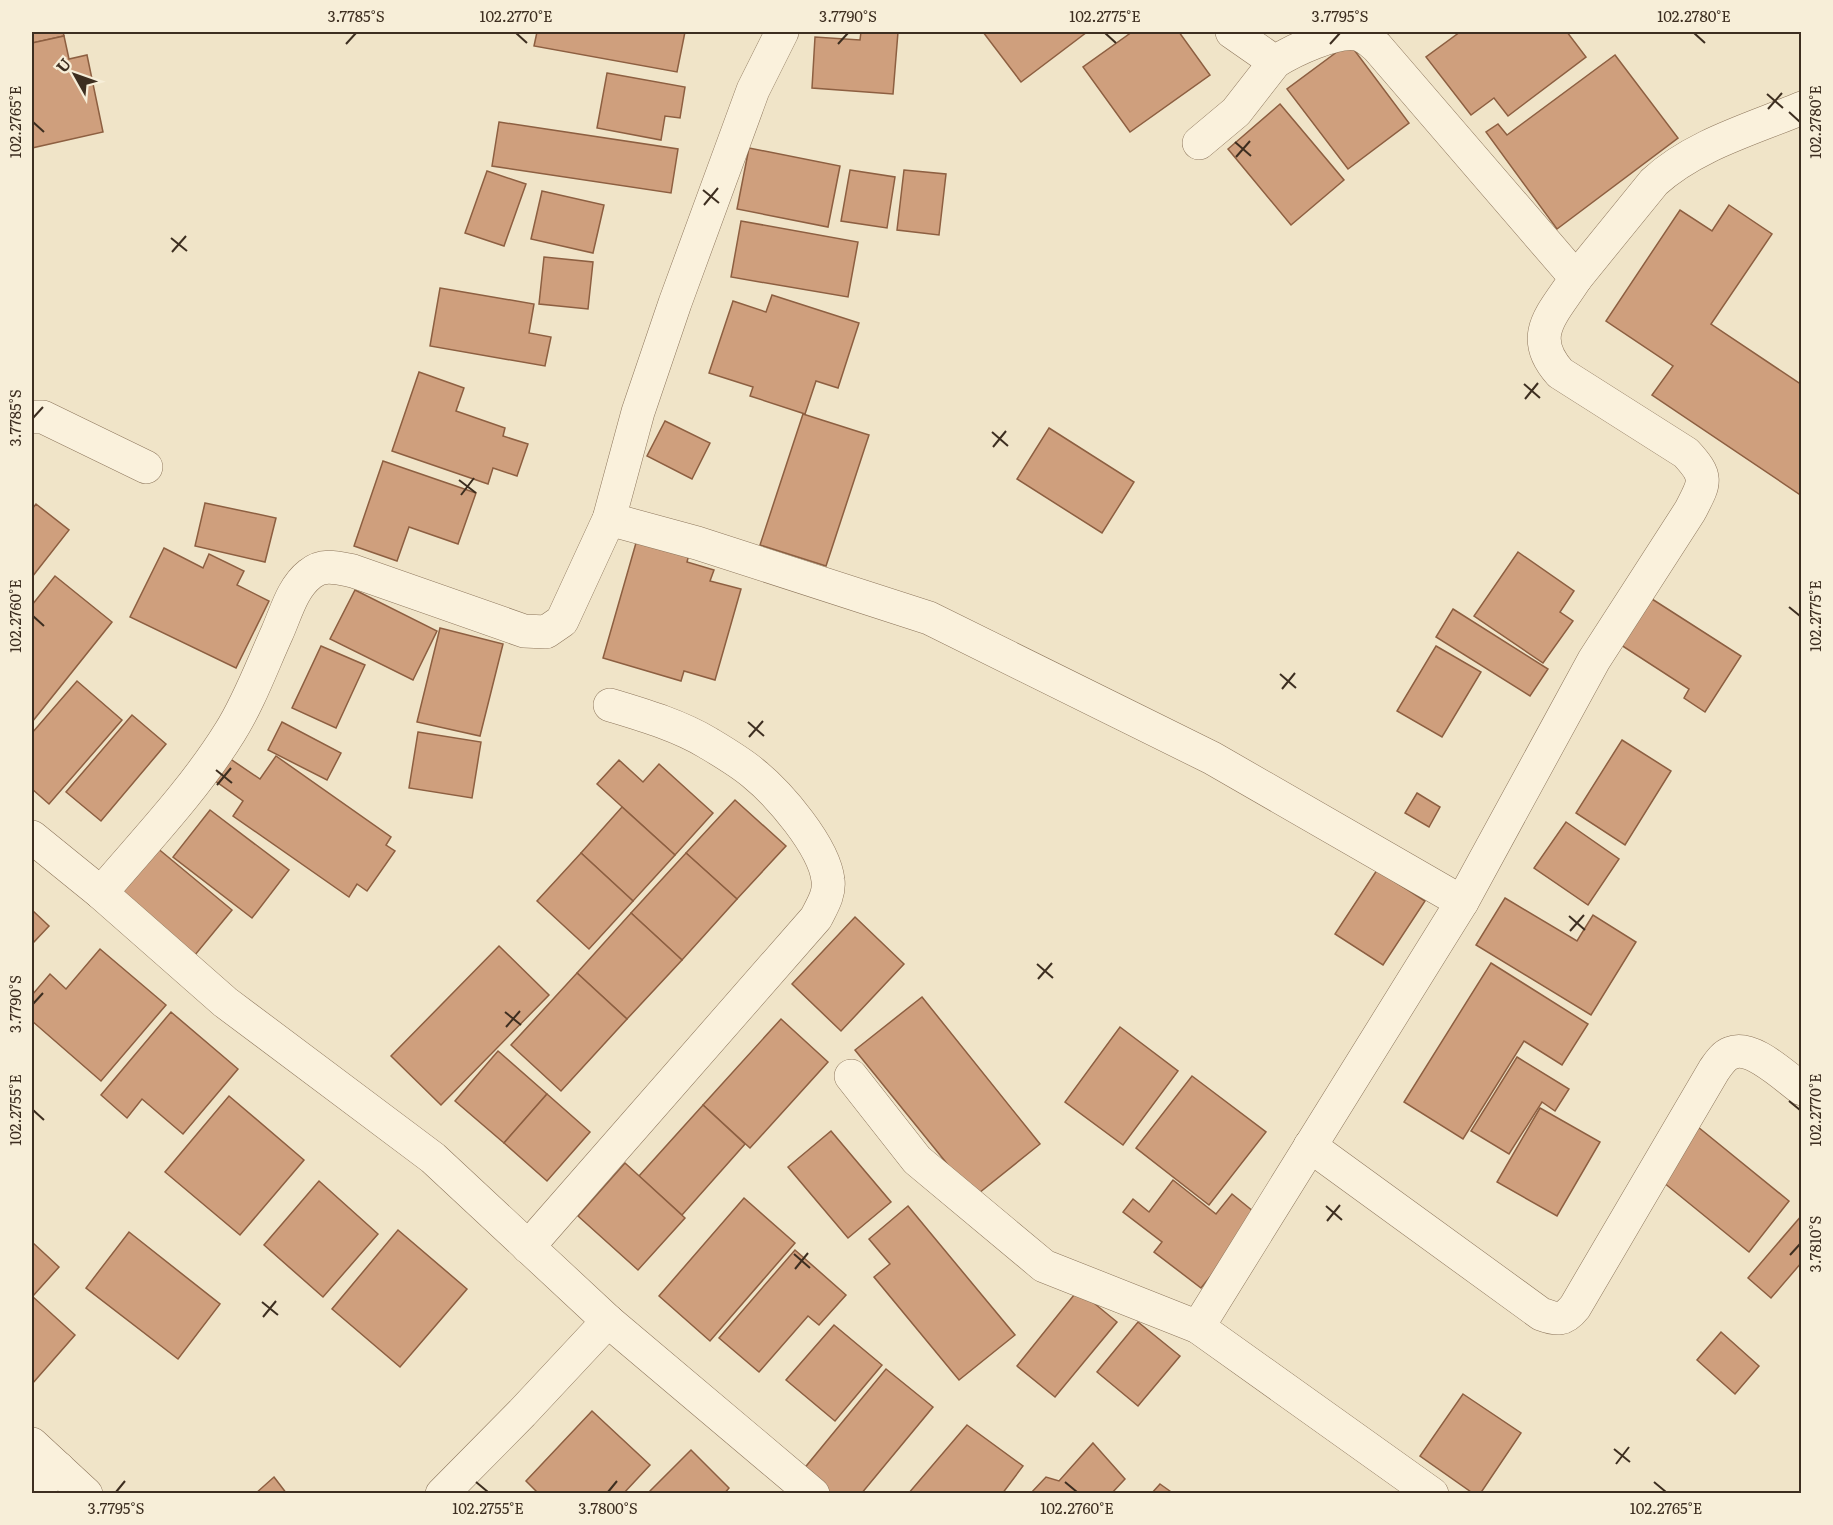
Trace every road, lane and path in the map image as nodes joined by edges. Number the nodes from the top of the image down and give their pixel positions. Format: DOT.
graph roads {
  1 [pos="782,32"];
  2 [pos="1232,32"];
  3 [pos="1275,62"];
  4 [pos="1802,108"];
  5 [pos="1199,142"];
  6 [pos="1576,278"];
  7 [pos="32,417"];
  8 [pos="146,467"];
  9 [pos="609,519"];
  10 [pos="610,705"];
  11 [pos="32,837"];
  12 [pos="101,893"];
  13 [pos="1461,903"];
  14 [pos="851,1076"];
  15 [pos="1802,1089"];
  16 [pos="1310,1146"];
  17 [pos="528,1247"];
  18 [pos="608,1321"];
  19 [pos="1198,1327"];
  20 [pos="32,1444"];
  21 [pos="58,1468"];
  22 [pos="32,1492"];
  23 [pos="86,1494"];
  24 [pos="442,1494"];
  25 [pos="813,1494"];
  26 [pos="1432,1494"];
  1 -- 9 [label="street"];
  2 -- 3 [label="street"];
  3 -- 5 [label="street"];
  3 -- 6 [label="street"];
  4 -- 6 [label="street"];
  6 -- 13 [label="street"];
  7 -- 8 [label="street"];
  9 -- 12 [label="street"];
  9 -- 13 [label="street"];
  10 -- 17 [label="street"];
  11 -- 12 [label="street"];
  12 -- 17 [label="street"];
  13 -- 16 [label="street"];
  14 -- 19 [label="street"];
  15 -- 16 [label="street"];
  16 -- 19 [label="street"];
  17 -- 18 [label="street"];
  18 -- 24 [label="street"];
  18 -- 25 [label="street"];
  19 -- 26 [label="street"];
  20 -- 21 [label="street"];
  21 -- 22 [label="street"];
  21 -- 23 [label="street"];
}
